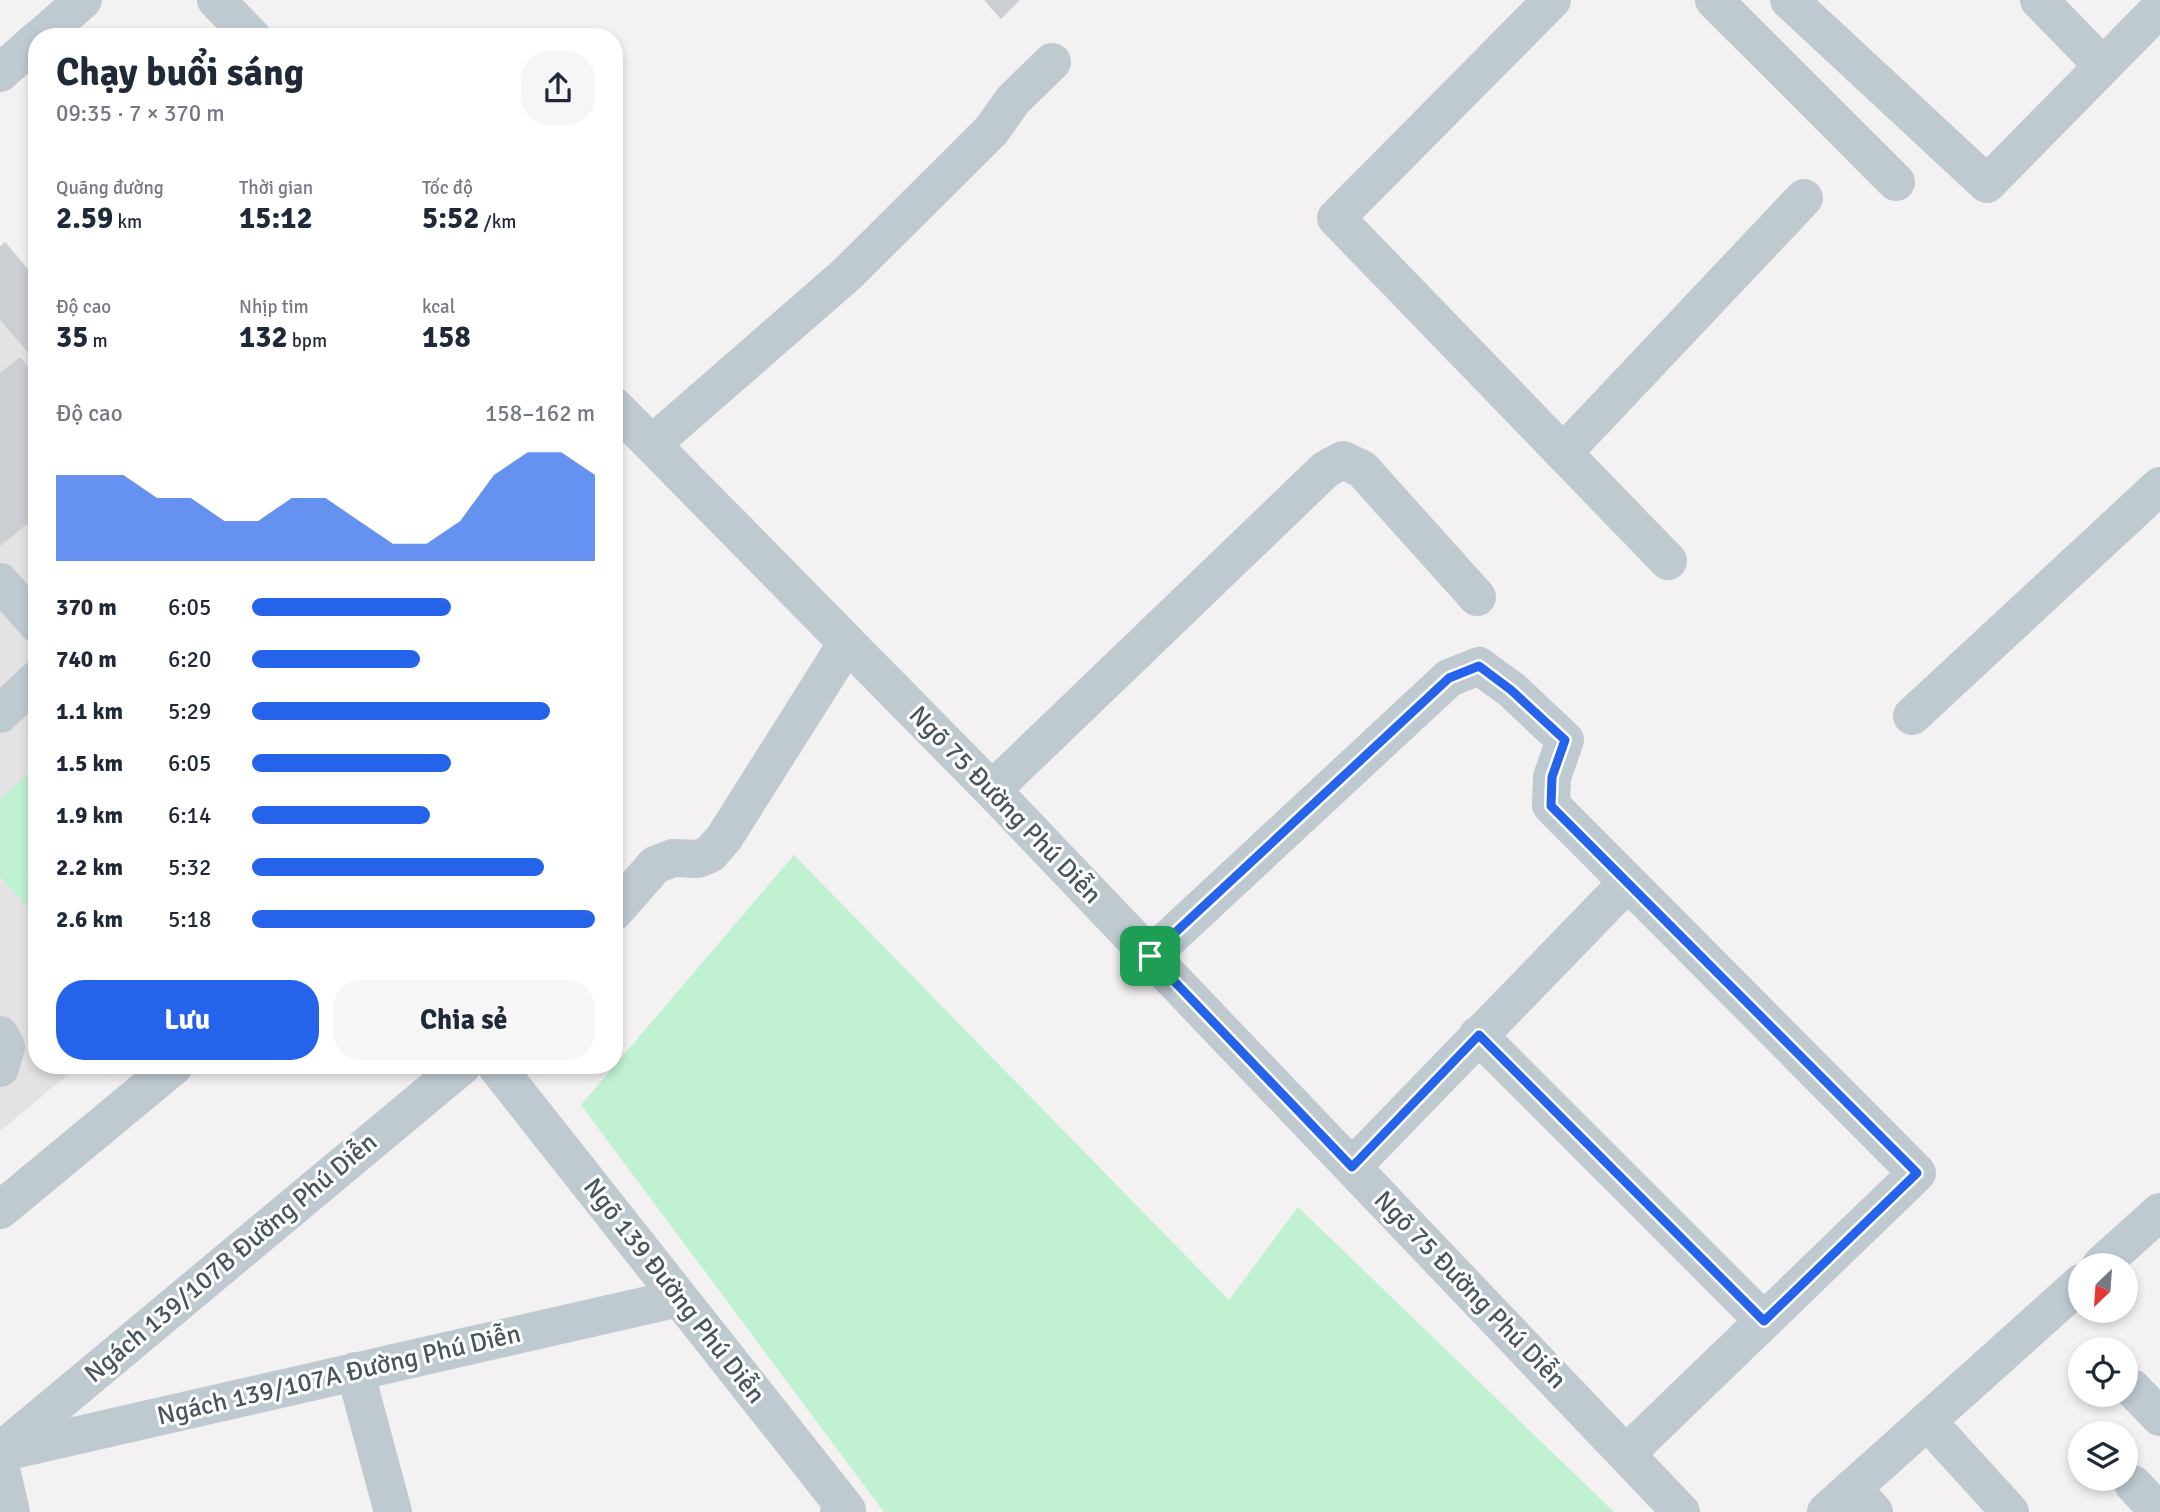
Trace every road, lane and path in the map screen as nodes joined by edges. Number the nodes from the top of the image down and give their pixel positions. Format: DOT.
graph roads {
  1 [pos="83,0"];
  2 [pos="216,0"];
  3 [pos="1552,0"];
  4 [pos="1714,0"];
  5 [pos="1789,0"];
  6 [pos="2039,0"];
  7 [pos="2160,8"];
  8 [pos="51,28"];
  9 [pos="243,28"];
  10 [pos="28,48"];
  11 [pos="1052,62"];
  12 [pos="2103,66"];
  13 [pos="0,73"];
  14 [pos="1896,182"];
  15 [pos="1804,198"];
  16 [pos="623,415"];
  17 [pos="652,444"];
  18 [pos="1563,453"];
  19 [pos="2160,486"];
  20 [pos="1668,561"];
  21 [pos="0,582"];
  22 [pos="1477,597"];
  23 [pos="28,614"];
  24 [pos="847,643"];
  25 [pos="28,688"];
  26 [pos="0,714"];
  27 [pos="1912,716"];
  28 [pos="992,790"];
  29 [pos="1628,883"];
  30 [pos="623,902"];
  31 [pos="1150,956"];
  32 [pos="0,1035"];
  33 [pos="1479,1035"];
  34 [pos="0,1068"];
  35 [pos="164,1074"];
  36 [pos="452,1074"];
  37 [pos="502,1074"];
  38 [pos="1352,1167"];
  39 [pos="0,1210"];
  40 [pos="2160,1212"];
  41 [pos="2114,1253"];
  42 [pos="2068,1295"];
  43 [pos="679,1298"];
  44 [pos="1764,1321"];
  45 [pos="355,1371"];
  46 [pos="2138,1394"];
  47 [pos="2160,1417"];
  48 [pos="1927,1421"];
  49 [pos="0,1452"];
  50 [pos="1626,1454"];
  51 [pos="0,1465"];
  52 [pos="2138,1489"];
  53 [pos="1851,1504"];
  54 [pos="11,1512"];
  55 [pos="393,1512"];
  56 [pos="839,1512"];
  57 [pos="1681,1512"];
  58 [pos="2010,1512"];
  59 [pos="2159,1512"];
  1 -- 8 [label="street"];
  2 -- 9 [label="street"];
  3 -- 18 [label="street"];
  4 -- 14 [label="street"];
  5 -- 12 [label="street"];
  6 -- 12 [label="street"];
  7 -- 12 [label="street"];
  10 -- 13 [label="street"];
  11 -- 17 [label="street"];
  15 -- 18 [label="street"];
  16 -- 17 [label="street, Ngõ 75 Đường Phú Diễn"];
  17 -- 24 [label="street, Ngõ 75 Đường Phú Diễn"];
  18 -- 20 [label="street"];
  19 -- 27 [label="street"];
  21 -- 23 [label="street"];
  22 -- 28 [label="street"];
  24 -- 28 [label="street, Ngõ 75 Đường Phú Diễn"];
  24 -- 30 [label="street"];
  25 -- 26 [label="street"];
  28 -- 31 [label="street, Ngõ 75 Đường Phú Diễn"];
  29 -- 31 [label="street"];
  29 -- 33 [label="street"];
  29 -- 44 [label="street"];
  31 -- 38 [label="street, Ngõ 75 Đường Phú Diễn"];
  32 -- 34 [label="street"];
  33 -- 38 [label="street"];
  33 -- 44 [label="street"];
  35 -- 39 [label="street"];
  36 -- 49 [label="street, Ngách 139/107B Đường Phú Diễn"];
  37 -- 43 [label="street, Ngõ 139 Đường Phú Diễn"];
  38 -- 50 [label="street, Ngõ 75 Đường Phú Diễn"];
  40 -- 41 [label="street"];
  42 -- 48 [label="street"];
  43 -- 45 [label="street, Ngách 139/107A Đường Phú Diễn"];
  43 -- 56 [label="street, Ngõ 139 Đường Phú Diễn"];
  44 -- 50 [label="street"];
  45 -- 49 [label="street, Ngách 139/107A Đường Phú Diễn"];
  45 -- 55 [label="street"];
  46 -- 47 [label="street"];
  48 -- 53 [label="street"];
  48 -- 58 [label="street"];
  50 -- 57 [label="street, Ngõ 75 Đường Phú Diễn"];
  51 -- 54 [label="street"];
  52 -- 59 [label="street"];
}
